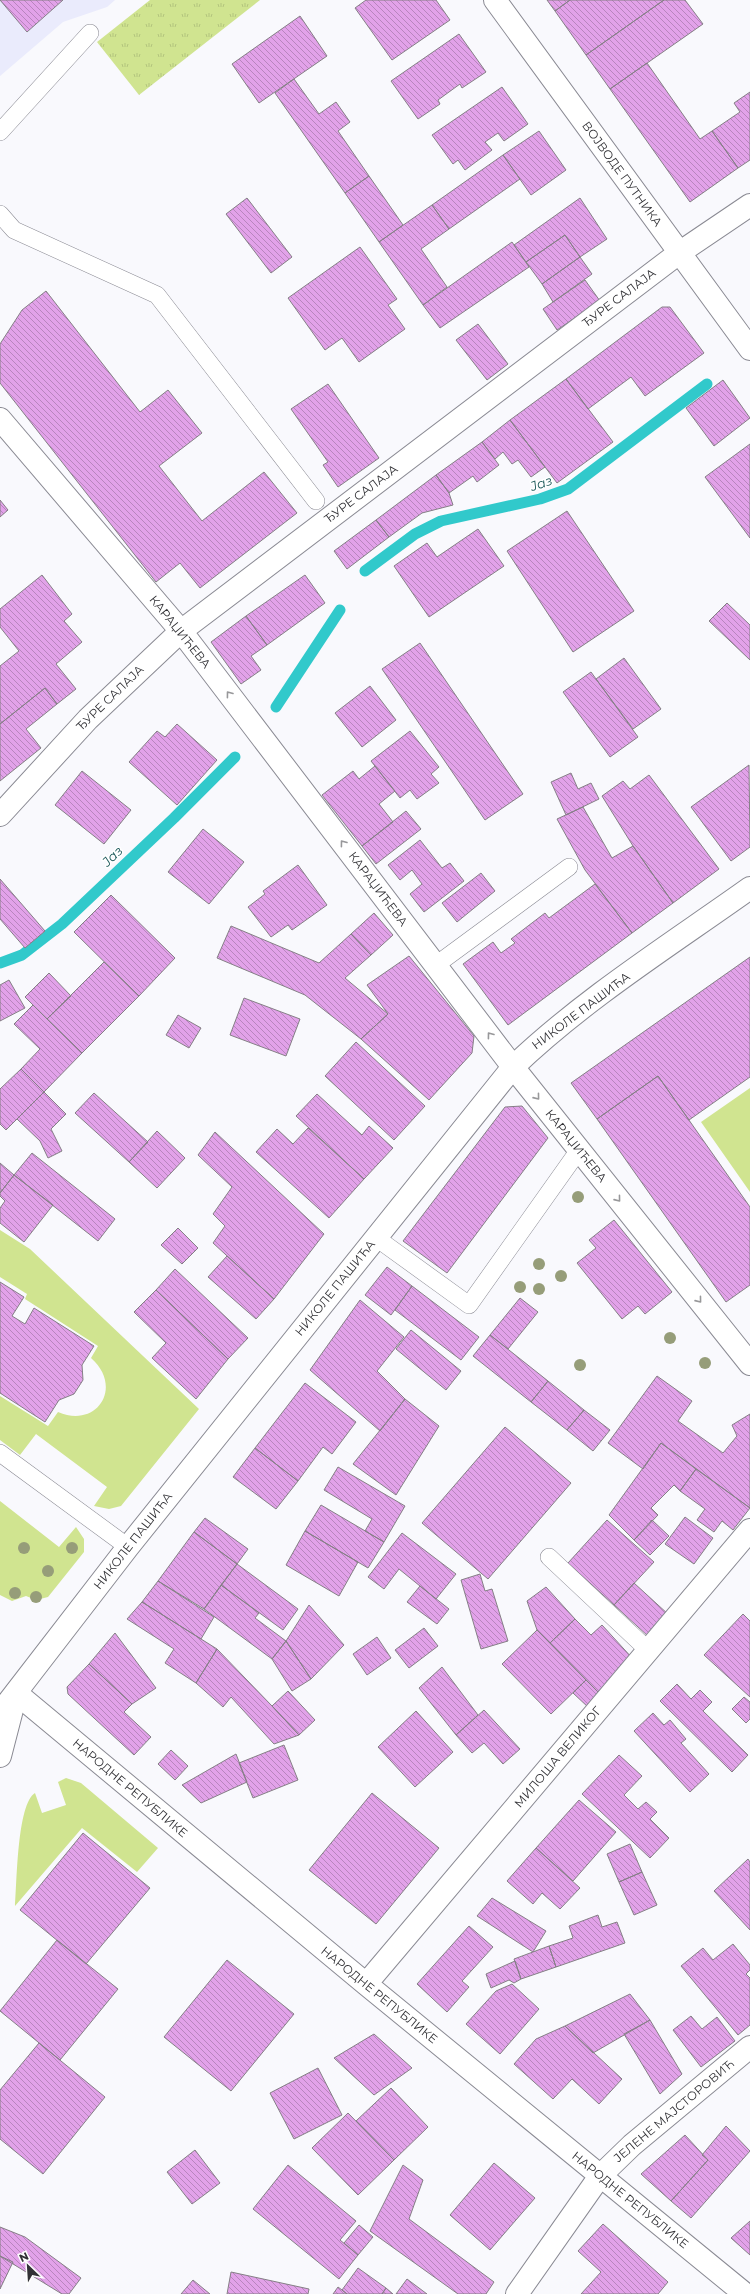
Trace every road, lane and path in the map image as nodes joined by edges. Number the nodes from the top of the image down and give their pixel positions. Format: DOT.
graph roads {
  1 [pos="495,0"];
  2 [pos="90,33"];
  3 [pos="0,132"];
  4 [pos="750,205"];
  5 [pos="0,214"];
  6 [pos="680,252"];
  7 [pos="750,349"];
  8 [pos="0,419"];
  9 [pos="316,501"];
  10 [pos="180,631"];
  11 [pos="0,815"];
  12 [pos="569,867"];
  13 [pos="750,888"];
  14 [pos="436,965"];
  15 [pos="513,1067"];
  16 [pos="579,1150"];
  17 [pos="375,1237"];
  18 [pos="750,1364"];
  19 [pos="0,1453"];
  20 [pos="750,1530"];
  21 [pos="128,1547"];
  22 [pos="550,1557"];
  23 [pos="648,1650"];
  24 [pos="16,1693"];
  25 [pos="0,1713"];
  26 [pos="0,1756"];
  27 [pos="366,1984"];
  28 [pos="750,2047"];
  29 [pos="600,2176"];
  30 [pos="517,2294"];
  31 [pos="745,2294"];
  1 -- 6 [label="street, ВОЈВОДЕ ПУТНИКА"];
  2 -- 3 [label="lane"];
  4 -- 6 [label="street, ЂУРЕ САЛАЈА"];
  5 -- 9 [label="lane"];
  6 -- 7 [label="street, ВОЈВОДЕ ПУТНИКА"];
  6 -- 10 [label="street, ЂУРЕ САЛАЈА"];
  8 -- 10 [label="street, КАРАЏИЋЕВА"];
  10 -- 11 [label="street, ЂУРЕ САЛАЈА"];
  14 -- 10 [label="street, КАРАЏИЋЕВА, one-way"];
  12 -- 14 [label="lane"];
  13 -- 15 [label="street, НИКОЛЕ ПАШИЋА"];
  15 -- 14 [label="street, КАРАЏИЋЕВА, one-way"];
  15 -- 16 [label="street, КАРАЏИЋЕВА, one-way"];
  15 -- 17 [label="street, НИКОЛЕ ПАШИЋА"];
  16 -- 17 [label="lane"];
  16 -- 18 [label="street, КАРАЏИЋЕВА, one-way"];
  17 -- 21 [label="street, НИКОЛЕ ПАШИЋА"];
  19 -- 21 [label="lane"];
  20 -- 23 [label="street, МИЛОША ВЕЛИКОГ"];
  21 -- 24 [label="street, НИКОЛЕ ПАШИЋА"];
  22 -- 23 [label="lane"];
  23 -- 27 [label="street, МИЛОША ВЕЛИКОГ"];
  24 -- 25 [label="street"];
  24 -- 26 [label="street, НИКОЛЕ ПАШИЋА"];
  24 -- 27 [label="street, НАРОДНЕ РЕПУБЛИКЕ"];
  27 -- 29 [label="street, НАРОДНЕ РЕПУБЛИКЕ"];
  28 -- 29 [label="street, ЈЕЛЕНЕ МАЈСТОРОВИЋ"];
  29 -- 30 [label="street, ЈЕЛЕНЕ МАЈСТОРОВИЋ"];
  29 -- 31 [label="street, НАРОДНЕ РЕПУБЛИКЕ"];
}
